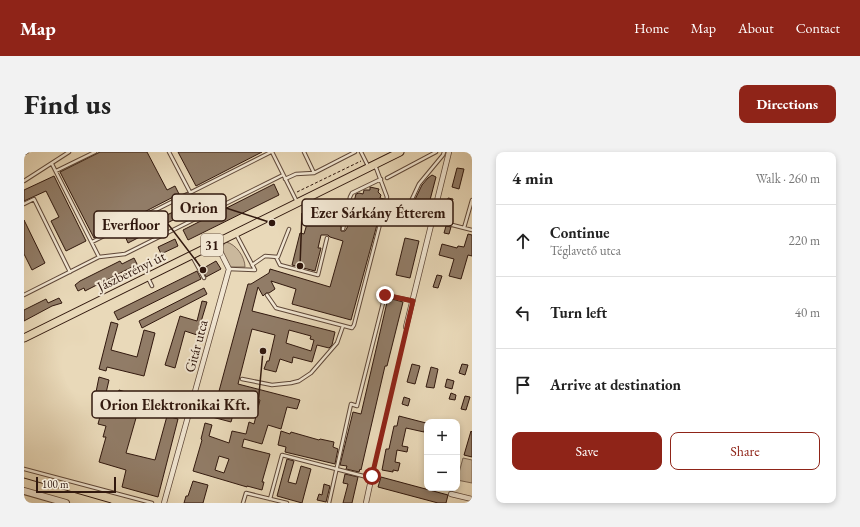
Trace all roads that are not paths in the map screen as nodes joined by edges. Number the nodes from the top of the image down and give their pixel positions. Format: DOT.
graph roads {
  1 [pos="69,152"];
  2 [pos="95,152"];
  3 [pos="169,152"];
  4 [pos="272,152"];
  5 [pos="304,152"];
  6 [pos="355,152"];
  7 [pos="361,152"];
  8 [pos="400,152"];
  9 [pos="436,152"];
  10 [pos="450,152"];
  11 [pos="444,154"];
  12 [pos="448,159"];
  13 [pos="52,164"];
  14 [pos="372,166"];
  15 [pos="56,171"];
  16 [pos="314,173"];
  17 [pos="283,174"];
  18 [pos="387,178"];
  19 [pos="285,179"];
  20 [pos="381,179"];
  21 [pos="24,181"];
  22 [pos="190,193"];
  23 [pos="412,199"];
  24 [pos="472,200"];
  25 [pos="297,203"];
  26 [pos="24,204"];
  27 [pos="202,216"];
  28 [pos="433,220"];
  29 [pos="464,228"];
  30 [pos="289,229"];
  31 [pos="343,229"];
  32 [pos="472,230"];
  33 [pos="236,233"];
  34 [pos="327,238"];
  35 [pos="92,242"];
  36 [pos="216,243"];
  37 [pos="192,255"];
  38 [pos="100,257"];
  39 [pos="276,257"];
  40 [pos="252,265"];
  41 [pos="229,269"];
  42 [pos="70,272"];
  43 [pos="147,277"];
  44 [pos="204,278"];
  45 [pos="152,286"];
  46 [pos="24,295"];
  47 [pos="267,296"];
  48 [pos="413,301"];
  49 [pos="343,326"];
  50 [pos="406,327"];
  51 [pos="24,338"];
  52 [pos="242,379"];
  53 [pos="24,469"];
  54 [pos="336,469"];
  55 [pos="372,477"];
  56 [pos="24,491"];
  57 [pos="452,494"];
  58 [pos="270,499"];
  59 [pos="472,499"];
  60 [pos="66,503"];
  61 [pos="152,503"];
  62 [pos="164,503"];
  63 [pos="243,503"];
  64 [pos="287,503"];
  65 [pos="329,503"];
  66 [pos="366,503"];
  1 -- 13 [label="lane"];
  2 -- 15 [label="lane"];
  3 -- 22 [label="lane"];
  4 -- 17 [label="lane"];
  4 -- 22 [label="lane"];
  5 -- 16 [label="lane"];
  6 -- 16 [label="lane"];
  7 -- 14 [label="lane"];
  8 -- 14 [label="main road, Jászberényi út / 31"];
  9 -- 18 [label="lane"];
  10 -- 12 [label="street"];
  11 -- 12 [label="lane"];
  11 -- 23 [label="lane"];
  12 -- 28 [label="street"];
  13 -- 15 [label="lane"];
  13 -- 21 [label="lane"];
  14 -- 20 [label="lane"];
  14 -- 25 [label="main road, Jászberényi út / 31"];
  15 -- 35 [label="lane"];
  16 -- 19 [label="lane"];
  17 -- 19 [label="lane"];
  17 -- 27 [label="lane"];
  19 -- 25 [label="lane"];
  20 -- 31 [label="lane"];
  20 -- 49 [label="lane"];
  22 -- 27 [label="lane"];
  22 -- 35 [label="lane"];
  24 -- 29 [label="lane"];
  25 -- 33 [label="main road, Jászberényi út / 31"];
  26 -- 42 [label="lane"];
  27 -- 38 [label="lane"];
  28 -- 29 [label="lane"];
  28 -- 48 [label="street"];
  29 -- 32 [label="lane"];
  30 -- 39 [label="lane"];
  33 -- 36 [label="main road, Jászberényi út / 31"];
  33 -- 40 [label="lane"];
  34 -- 39 [label="lane"];
  35 -- 38 [label="lane"];
  36 -- 37 [label="main road, Jászberényi út / 31"];
  36 -- 41 [label="street"];
  37 -- 43 [label="main road, Jászberényi út / 31"];
  37 -- 44 [label="lane"];
  38 -- 42 [label="lane"];
  39 -- 40 [label="lane"];
  40 -- 41 [label="lane"];
  41 -- 62 [label="street, Gitár utca"];
  42 -- 46 [label="lane"];
  43 -- 45 [label="lane"];
  43 -- 51 [label="main road, Jászberényi út / 31"];
  47 -- 49 [label="lane"];
  48 -- 50 [label="street"];
  48 -- 54 [label="lane"];
  49 -- 52 [label="lane"];
  53 -- 61 [label="lane"];
  54 -- 55 [label="lane"];
  54 -- 58 [label="lane"];
  54 -- 65 [label="lane"];
  55 -- 66 [label="street"];
  56 -- 60 [label="street"];
  57 -- 59 [label="street"];
  58 -- 63 [label="lane"];
  58 -- 64 [label="lane"];
}
